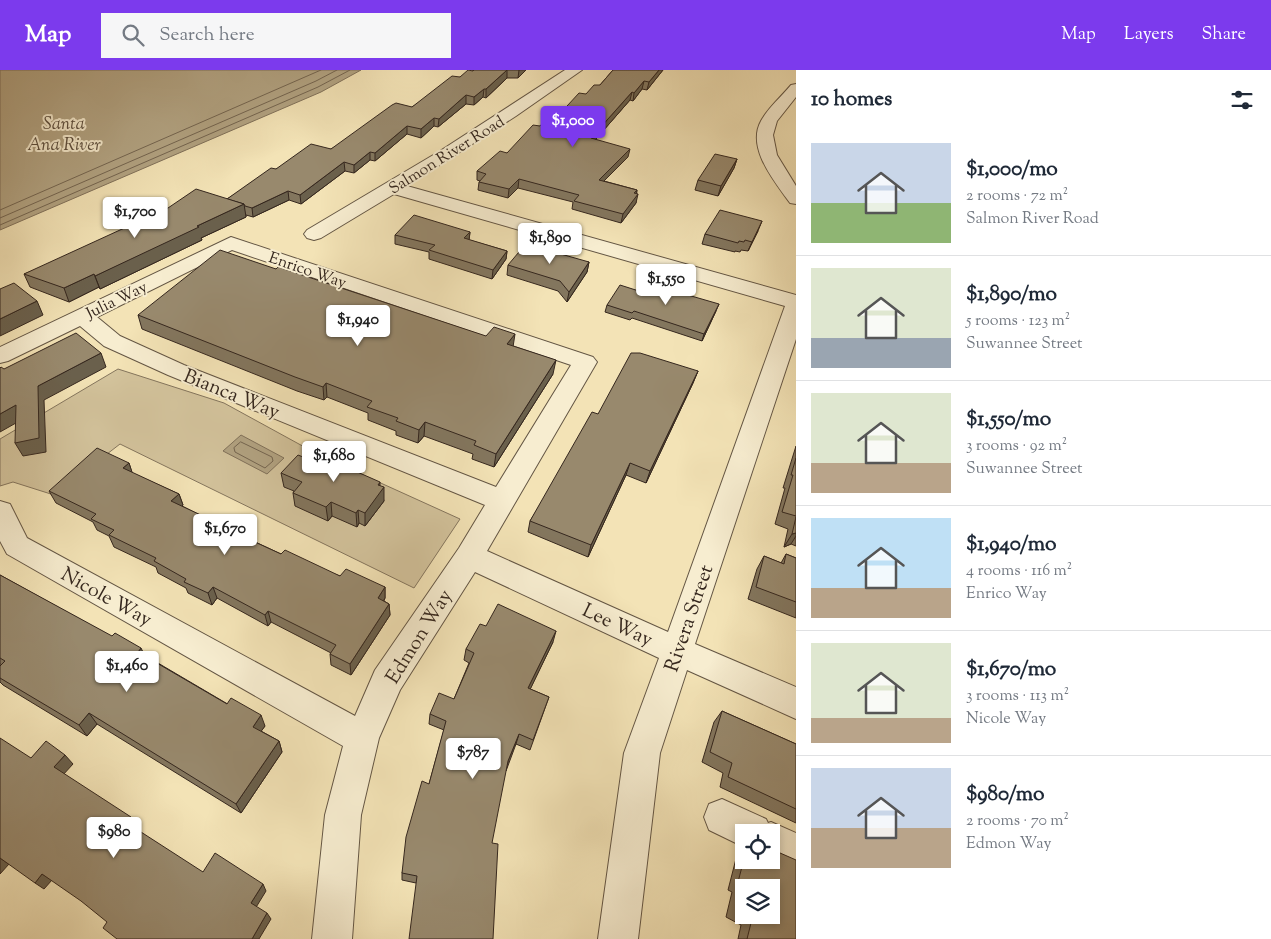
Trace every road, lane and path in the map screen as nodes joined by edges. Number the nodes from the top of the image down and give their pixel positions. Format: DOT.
graph roads {
  1 [pos="575,70"];
  2 [pos="796,88"];
  3 [pos="393,188"];
  4 [pos="796,199"];
  5 [pos="314,234"];
  6 [pos="231,243"];
  7 [pos="796,302"];
  8 [pos="796,306"];
  9 [pos="82,316"];
  10 [pos="0,356"];
  11 [pos="585,362"];
  12 [pos="502,500"];
  13 [pos="0,512"];
  14 [pos="468,556"];
  15 [pos="677,651"];
  16 [pos="796,703"];
  17 [pos="362,738"];
  18 [pos="780,846"];
  19 [pos="796,854"];
  20 [pos="332,939"];
  21 [pos="618,939"];
  1 -- 3 [label="street, Salmon River Road"];
  2 -- 4 [label="street"];
  3 -- 5 [label="street, Salmon River Road"];
  3 -- 7 [label="street"];
  6 -- 9 [label="street, Julia Way"];
  6 -- 11 [label="street, Enrico Way"];
  8 -- 15 [label="street, Rivera Street"];
  9 -- 10 [label="street, Julia Way"];
  9 -- 12 [label="street, Bianca Way"];
  11 -- 12 [label="street, Edmon Way"];
  12 -- 14 [label="street, Edmon Way"];
  13 -- 17 [label="street, Nicole Way"];
  14 -- 15 [label="street, Lee Way"];
  14 -- 17 [label="street, Edmon Way"];
  15 -- 16 [label="street, Lee Way"];
  15 -- 21 [label="street, Rivera Street"];
  17 -- 20 [label="street, Edmon Way"];
  18 -- 19 [label="street"];
}
